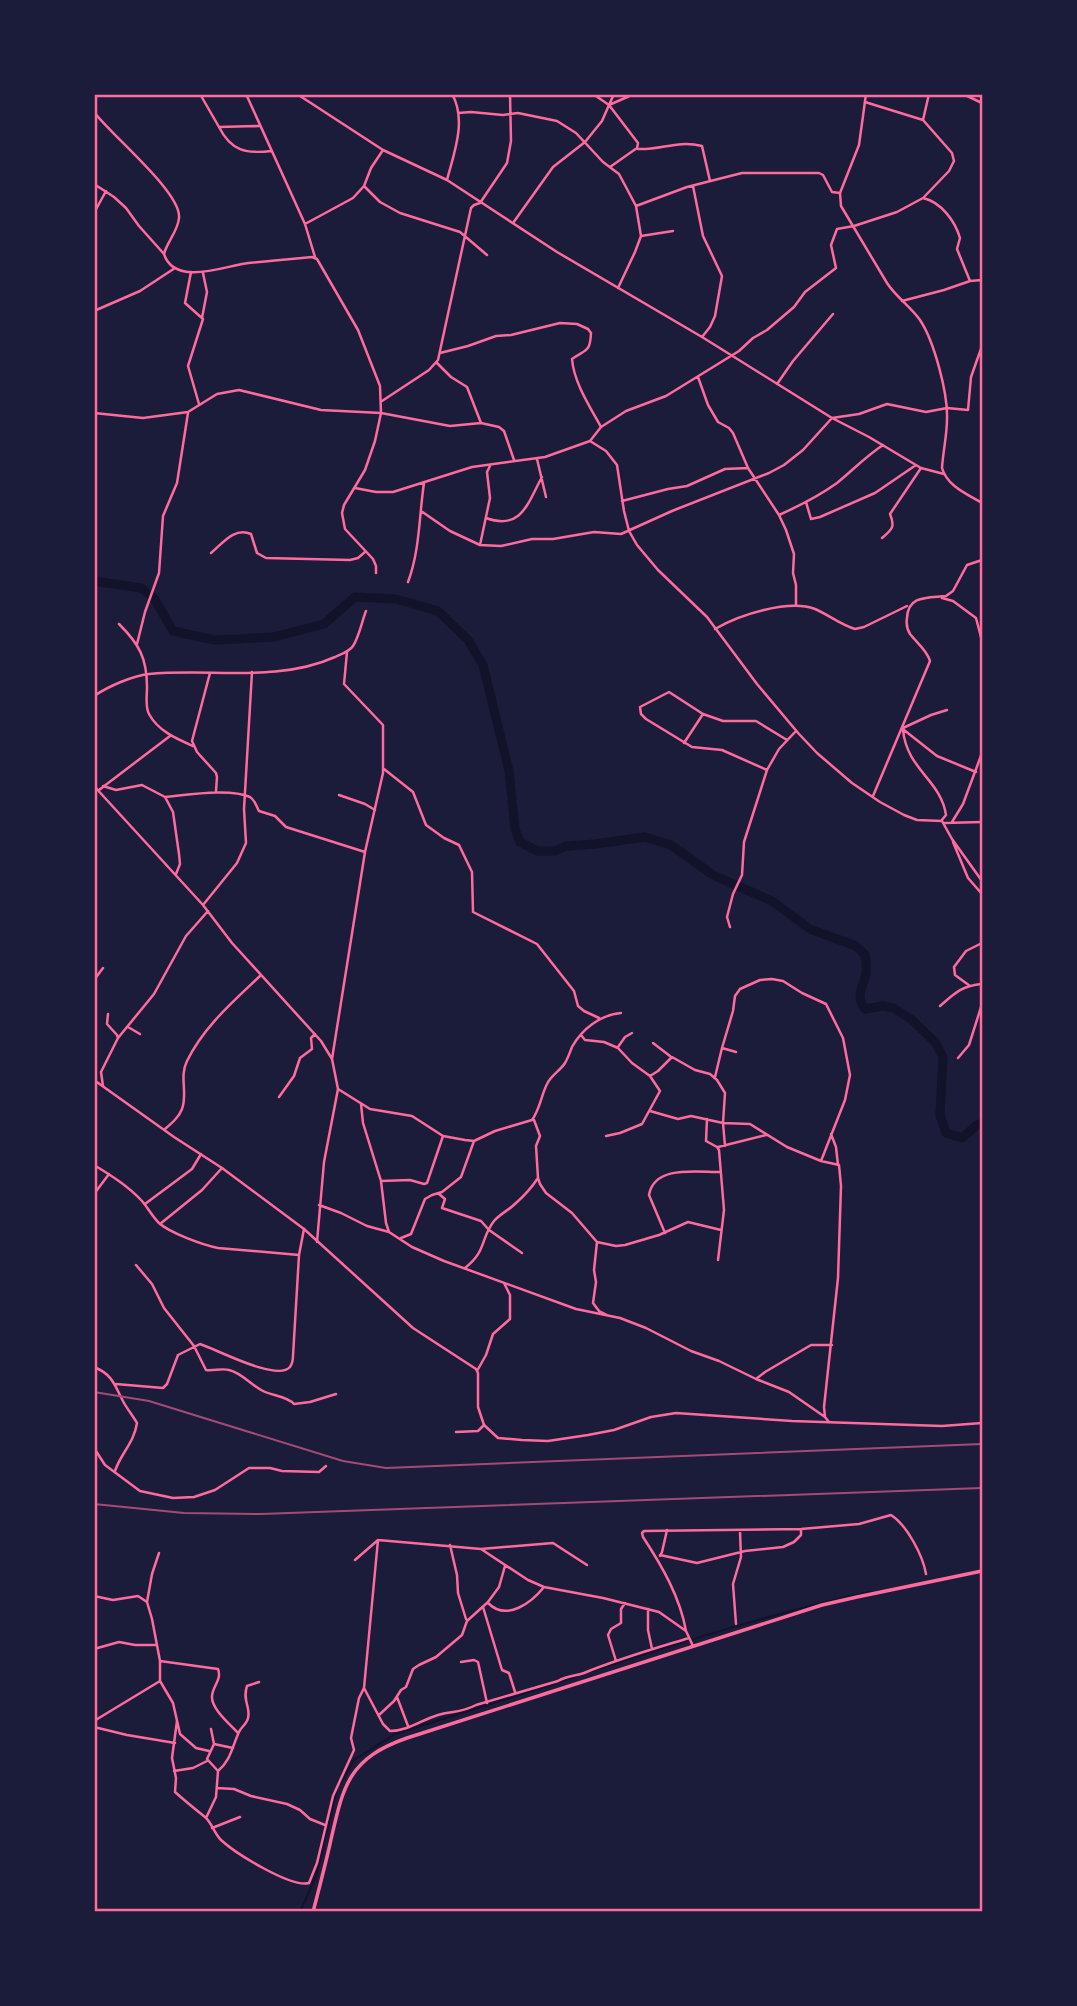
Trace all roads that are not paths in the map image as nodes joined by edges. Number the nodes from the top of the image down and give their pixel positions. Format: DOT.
graph roads {
  1 [pos="200,94"];
  2 [pos="246,94"];
  3 [pos="297,94"];
  4 [pos="452,94"];
  5 [pos="510,94"];
  6 [pos="593,94"];
  7 [pos="614,94"];
  8 [pos="634,94"];
  9 [pos="866,94"];
  10 [pos="929,94"];
  11 [pos="963,94"];
  12 [pos="865,102"];
  13 [pos="982,103"];
  14 [pos="609,105"];
  15 [pos="94,112"];
  16 [pos="458,113"];
  17 [pos="511,113"];
  18 [pos="923,120"];
  19 [pos="260,126"];
  20 [pos="219,127"];
  21 [pos="585,142"];
  22 [pos="637,149"];
  23 [pos="383,150"];
  24 [pos="271,151"];
  25 [pos="610,167"];
  26 [pos="447,180"];
  27 [pos="710,181"];
  28 [pos="94,184"];
  29 [pos="365,186"];
  30 [pos="693,186"];
  31 [pos="106,191"];
  32 [pos="840,193"];
  33 [pos="923,198"];
  34 [pos="481,203"];
  35 [pos="636,206"];
  36 [pos="94,213"];
  37 [pos="513,223"];
  38 [pos="305,224"];
  39 [pos="854,226"];
  40 [pos="673,231"];
  41 [pos="465,235"];
  42 [pos="641,236"];
  43 [pos="164,254"];
  44 [pos="487,255"];
  45 [pos="315,257"];
  46 [pos="176,268"];
  47 [pos="191,272"];
  48 [pos="203,273"];
  49 [pos="982,280"];
  50 [pos="970,281"];
  51 [pos="618,288"];
  52 [pos="902,301"];
  53 [pos="95,310"];
  54 [pos="833,314"];
  55 [pos="202,318"];
  56 [pos="702,337"];
  57 [pos="982,346"];
  58 [pos="440,353"];
  59 [pos="731,356"];
  60 [pos="981,356"];
  61 [pos="437,363"];
  62 [pos="698,377"];
  63 [pos="777,384"];
  64 [pos="382,401"];
  65 [pos="199,404"];
  66 [pos="947,408"];
  67 [pos="188,412"];
  68 [pos="94,413"];
  69 [pos="381,413"];
  70 [pos="832,418"];
  71 [pos="481,423"];
  72 [pos="601,427"];
  73 [pos="590,440"];
  74 [pos="883,445"];
  75 [pos="537,458"];
  76 [pos="514,460"];
  77 [pos="491,465"];
  78 [pos="916,465"];
  79 [pos="748,468"];
  80 [pos="921,468"];
  81 [pos="944,474"];
  82 [pos="542,477"];
  83 [pos="754,479"];
  84 [pos="424,483"];
  85 [pos="355,488"];
  86 [pos="546,497"];
  87 [pos="622,501"];
  88 [pos="806,502"];
  89 [pos="982,503"];
  90 [pos="421,511"];
  91 [pos="779,515"];
  92 [pos="486,518"];
  93 [pos="629,531"];
  94 [pos="882,538"];
  95 [pos="480,545"];
  96 [pos="365,552"];
  97 [pos="211,553"];
  98 [pos="982,559"];
  99 [pos="376,573"];
  100 [pos="408,582"];
  101 [pos="938,597"];
  102 [pos="909,605"];
  103 [pos="796,606"];
  104 [pos="366,611"];
  105 [pos="119,624"];
  106 [pos="715,629"];
  107 [pos="982,641"];
  108 [pos="137,644"];
  109 [pos="347,652"];
  110 [pos="252,672"];
  111 [pos="210,673"];
  112 [pos="147,674"];
  113 [pos="94,696"];
  114 [pos="947,710"];
  115 [pos="703,714"];
  116 [pos="903,728"];
  117 [pos="796,731"];
  118 [pos="170,736"];
  119 [pos="787,740"];
  120 [pos="684,743"];
  121 [pos="193,746"];
  122 [pos="982,753"];
  123 [pos="384,769"];
  124 [pos="767,769"];
  125 [pos="976,772"];
  126 [pos="94,786"];
  127 [pos="103,786"];
  128 [pos="99,790"];
  129 [pos="216,793"];
  130 [pos="339,794"];
  131 [pos="245,796"];
  132 [pos="165,797"];
  133 [pos="873,797"];
  134 [pos="375,810"];
  135 [pos="943,822"];
  136 [pos="953,822"];
  137 [pos="982,822"];
  138 [pos="952,839"];
  139 [pos="365,852"];
  140 [pos="175,875"];
  141 [pos="982,881"];
  142 [pos="982,894"];
  143 [pos="204,905"];
  144 [pos="208,911"];
  145 [pos="730,927"];
  146 [pos="982,943"];
  147 [pos="103,968"];
  148 [pos="261,975"];
  149 [pos="94,980"];
  150 [pos="982,984"];
  151 [pos="970,986"];
  152 [pos="982,1004"];
  153 [pos="940,1006"];
  154 [pos="621,1013"];
  155 [pos="108,1014"];
  156 [pos="601,1018"];
  157 [pos="128,1027"];
  158 [pos="632,1033"];
  159 [pos="140,1034"];
  160 [pos="315,1034"];
  161 [pos="581,1035"];
  162 [pos="118,1038"];
  163 [pos="653,1043"];
  164 [pos="618,1048"];
  165 [pos="722,1048"];
  166 [pos="736,1052"];
  167 [pos="671,1057"];
  168 [pos="958,1058"];
  169 [pos="332,1059"];
  170 [pos="650,1076"];
  171 [pos="715,1077"];
  172 [pos="94,1080"];
  173 [pos="103,1086"];
  174 [pos="338,1088"];
  175 [pos="279,1097"];
  176 [pos="361,1104"];
  177 [pos="650,1111"];
  178 [pos="533,1118"];
  179 [pos="707,1119"];
  180 [pos="723,1123"];
  181 [pos="165,1129"];
  182 [pos="831,1134"];
  183 [pos="765,1135"];
  184 [pos="443,1136"];
  185 [pos="606,1136"];
  186 [pos="474,1141"];
  187 [pos="725,1146"];
  188 [pos="717,1147"];
  189 [pos="201,1154"];
  190 [pos="821,1161"];
  191 [pos="94,1165"];
  192 [pos="839,1165"];
  193 [pos="222,1168"];
  194 [pos="720,1172"];
  195 [pos="109,1174"];
  196 [pos="538,1178"];
  197 [pos="381,1181"];
  198 [pos="94,1194"];
  199 [pos="439,1194"];
  200 [pos="145,1204"];
  201 [pos="319,1205"];
  202 [pos="160,1224"];
  203 [pos="304,1229"];
  204 [pos="489,1230"];
  205 [pos="721,1230"];
  206 [pos="389,1232"];
  207 [pos="665,1233"];
  208 [pos="400,1238"];
  209 [pos="317,1242"];
  210 [pos="597,1242"];
  211 [pos="522,1253"];
  212 [pos="299,1255"];
  213 [pos="718,1260"];
  214 [pos="136,1265"];
  215 [pos="465,1268"];
  216 [pos="504,1283"];
  217 [pos="610,1317"];
  218 [pos="832,1345"];
  219 [pos="194,1346"];
  220 [pos="94,1367"];
  221 [pos="477,1371"];
  222 [pos="756,1380"];
  223 [pos="116,1384"];
  224 [pos="336,1394"];
  225 [pos="825,1417"];
  226 [pos="829,1422"];
  227 [pos="982,1423"];
  228 [pos="484,1425"];
  229 [pos="456,1432"];
  230 [pos="94,1447"];
  231 [pos="326,1466"];
  232 [pos="116,1471"];
  233 [pos="801,1529"];
  234 [pos="667,1530"];
  235 [pos="740,1530"];
  236 [pos="378,1540"];
  237 [pos="450,1545"];
  238 [pos="481,1549"];
  239 [pos="741,1552"];
  240 [pos="159,1553"];
  241 [pos="659,1556"];
  242 [pos="355,1560"];
  243 [pos="506,1565"];
  244 [pos="587,1565"];
  245 [pos="982,1571"];
  246 [pos="926,1574"];
  247 [pos="544,1587"];
  248 [pos="94,1596"];
  249 [pos="147,1602"];
  250 [pos="488,1602"];
  251 [pos="625,1603"];
  252 [pos="483,1607"];
  253 [pos="648,1609"];
  254 [pos="467,1621"];
  255 [pos="736,1625"];
  256 [pos="686,1631"];
  257 [pos="689,1638"];
  258 [pos="156,1644"];
  259 [pos="693,1646"];
  260 [pos="94,1649"];
  261 [pos="652,1649"];
  262 [pos="160,1661"];
  263 [pos="616,1661"];
  264 [pos="461,1662"];
  265 [pos="160,1681"];
  266 [pos="259,1682"];
  267 [pos="364,1688"];
  268 [pos="515,1693"];
  269 [pos="397,1697"];
  270 [pos="487,1703"];
  271 [pos="379,1715"];
  272 [pos="94,1721"];
  273 [pos="177,1721"];
  274 [pos="94,1727"];
  275 [pos="408,1727"];
  276 [pos="211,1729"];
  277 [pos="239,1733"];
  278 [pos="175,1743"];
  279 [pos="214,1744"];
  280 [pos="233,1748"];
  281 [pos="209,1751"];
  282 [pos="207,1761"];
  283 [pos="345,1769"];
  284 [pos="174,1771"];
  285 [pos="218,1771"];
  286 [pos="354,1772"];
  287 [pos="217,1788"];
  288 [pos="240,1817"];
  289 [pos="206,1819"];
  290 [pos="325,1825"];
  291 [pos="212,1828"];
  292 [pos="313,1912"];
  1 -- 20 [label="street"];
  2 -- 19 [label="street"];
  3 -- 23 [label="street"];
  4 -- 16 [label="street"];
  5 -- 17 [label="street"];
  6 -- 14 [label="street"];
  7 -- 14 [label="street"];
  8 -- 14 [label="street"];
  9 -- 12 [label="street"];
  10 -- 18 [label="street"];
  11 -- 13 [label="street"];
  12 -- 18 [label="street"];
  12 -- 32 [label="street"];
  14 -- 21 [label="street"];
  14 -- 22 [label="street"];
  15 -- 43 [label="street"];
  16 -- 17 [label="street"];
  16 -- 26 [label="street"];
  17 -- 21 [label="street"];
  17 -- 34 [label="street"];
  18 -- 33 [label="street"];
  19 -- 20 [label="street"];
  19 -- 24 [label="street"];
  20 -- 24 [label="street"];
  21 -- 25 [label="street"];
  21 -- 37 [label="street"];
  22 -- 25 [label="street"];
  22 -- 27 [label="street"];
  23 -- 26 [label="street"];
  23 -- 29 [label="street"];
  24 -- 38 [label="street"];
  25 -- 35 [label="street"];
  26 -- 34 [label="street"];
  27 -- 30 [label="street"];
  27 -- 32 [label="street"];
  28 -- 31 [label="street"];
  29 -- 38 [label="street"];
  29 -- 41 [label="street"];
  30 -- 35 [label="street"];
  30 -- 56 [label="street"];
  31 -- 36 [label="street"];
  31 -- 43 [label="street"];
  32 -- 39 [label="street"];
  33 -- 39 [label="street"];
  33 -- 50 [label="street"];
  34 -- 37 [label="street"];
  34 -- 41 [label="street"];
  35 -- 42 [label="street"];
  37 -- 51 [label="street"];
  38 -- 45 [label="street"];
  39 -- 52 [label="street"];
  39 -- 59 [label="street"];
  40 -- 42 [label="street"];
  41 -- 44 [label="street"];
  41 -- 58 [label="street"];
  42 -- 51 [label="street"];
  43 -- 46 [label="street"];
  45 -- 48 [label="street"];
  45 -- 64 [label="street"];
  46 -- 47 [label="street"];
  46 -- 53 [label="street"];
  47 -- 48 [label="street"];
  47 -- 55 [label="street"];
  48 -- 55 [label="street"];
  49 -- 50 [label="street"];
  50 -- 52 [label="street"];
  51 -- 56 [label="street"];
  52 -- 66 [label="street"];
  54 -- 63 [label="street"];
  55 -- 65 [label="street"];
  56 -- 59 [label="street"];
  57 -- 60 [label="street"];
  58 -- 61 [label="street"];
  58 -- 72 [label="street"];
  59 -- 62 [label="street"];
  59 -- 63 [label="street"];
  60 -- 66 [label="street"];
  61 -- 64 [label="street"];
  61 -- 71 [label="street"];
  62 -- 72 [label="street"];
  62 -- 79 [label="street"];
  63 -- 70 [label="street"];
  64 -- 69 [label="street"];
  65 -- 67 [label="street"];
  65 -- 69 [label="street"];
  66 -- 70 [label="street"];
  66 -- 81 [label="street"];
  67 -- 68 [label="street"];
  67 -- 108 [label="street"];
  69 -- 71 [label="street"];
  69 -- 85 [label="street"];
  70 -- 74 [label="street"];
  70 -- 83 [label="street"];
  71 -- 76 [label="street"];
  72 -- 73 [label="street"];
  73 -- 75 [label="street"];
  73 -- 87 [label="street"];
  74 -- 78 [label="street"];
  74 -- 88 [label="street"];
  75 -- 76 [label="street"];
  75 -- 82 [label="street"];
  76 -- 77 [label="street"];
  77 -- 84 [label="street"];
  77 -- 92 [label="street"];
  78 -- 80 [label="street"];
  78 -- 88 [label="street"];
  79 -- 83 [label="street"];
  79 -- 87 [label="street"];
  80 -- 81 [label="street"];
  80 -- 94 [label="street"];
  81 -- 89 [label="street"];
  82 -- 86 [label="street"];
  82 -- 92 [label="street"];
  83 -- 91 [label="street"];
  83 -- 93 [label="street"];
  84 -- 85 [label="street"];
  84 -- 90 [label="street"];
  85 -- 96 [label="street"];
  87 -- 93 [label="street"];
  88 -- 91 [label="street"];
  90 -- 95 [label="street"];
  90 -- 100 [label="street"];
  91 -- 103 [label="street"];
  92 -- 95 [label="street"];
  93 -- 95 [label="street"];
  93 -- 106 [label="street"];
  96 -- 97 [label="street"];
  96 -- 99 [label="street"];
  98 -- 101 [label="street"];
  101 -- 102 [label="street"];
  101 -- 107 [label="street"];
  102 -- 103 [label="street"];
  102 -- 116 [label="street"];
  103 -- 106 [label="street"];
  104 -- 109 [label="street"];
  105 -- 108 [label="street"];
  106 -- 117 [label="street"];
  108 -- 112 [label="street"];
  109 -- 110 [label="street"];
  109 -- 123 [label="street"];
  110 -- 111 [label="street"];
  110 -- 131 [label="street"];
  111 -- 112 [label="street"];
  111 -- 121 [label="street"];
  112 -- 113 [label="street"];
  112 -- 118 [label="street"];
  114 -- 116 [label="street"];
  115 -- 119 [label="street"];
  115 -- 120 [label="street"];
  115 -- 120 [label="street"];
  116 -- 125 [label="street"];
  116 -- 133 [label="street"];
  116 -- 135 [label="street"];
  117 -- 119 [label="street"];
  117 -- 133 [label="street"];
  118 -- 121 [label="street"];
  118 -- 127 [label="street"];
  119 -- 124 [label="street"];
  120 -- 124 [label="street"];
  121 -- 129 [label="street"];
  122 -- 125 [label="street"];
  123 -- 134 [label="street"];
  123 -- 156 [label="street"];
  124 -- 145 [label="street"];
  125 -- 136 [label="street"];
  126 -- 128 [label="street"];
  127 -- 128 [label="street"];
  127 -- 132 [label="street"];
  128 -- 140 [label="street"];
  129 -- 131 [label="street"];
  129 -- 132 [label="street"];
  130 -- 134 [label="street"];
  131 -- 139 [label="street"];
  131 -- 143 [label="street"];
  132 -- 140 [label="street"];
  133 -- 135 [label="street"];
  134 -- 139 [label="street"];
  135 -- 136 [label="street"];
  135 -- 138 [label="street"];
  136 -- 137 [label="street"];
  138 -- 141 [label="street"];
  138 -- 142 [label="street"];
  139 -- 169 [label="street"];
  140 -- 143 [label="street"];
  143 -- 144 [label="street"];
  144 -- 148 [label="street"];
  144 -- 157 [label="street"];
  146 -- 151 [label="street"];
  147 -- 149 [label="street"];
  148 -- 160 [label="street"];
  148 -- 181 [label="street"];
  150 -- 151 [label="street"];
  151 -- 153 [label="street"];
  152 -- 168 [label="street"];
  154 -- 156 [label="street"];
  155 -- 162 [label="street"];
  156 -- 161 [label="street"];
  157 -- 159 [label="street"];
  157 -- 162 [label="street"];
  158 -- 164 [label="street"];
  160 -- 169 [label="street"];
  160 -- 175 [label="street"];
  161 -- 164 [label="street"];
  161 -- 178 [label="street"];
  162 -- 173 [label="street"];
  163 -- 167 [label="street"];
  164 -- 170 [label="street"];
  165 -- 166 [label="street"];
  165 -- 171 [label="street"];
  165 -- 182 [label="street"];
  167 -- 170 [label="street"];
  167 -- 171 [label="street"];
  169 -- 174 [label="street"];
  170 -- 177 [label="street"];
  171 -- 180 [label="street"];
  172 -- 173 [label="street"];
  173 -- 181 [label="street"];
  174 -- 176 [label="street"];
  174 -- 201 [label="street"];
  176 -- 184 [label="street"];
  176 -- 197 [label="street"];
  177 -- 179 [label="street"];
  177 -- 185 [label="street"];
  178 -- 186 [label="street"];
  178 -- 196 [label="street"];
  179 -- 180 [label="street"];
  179 -- 188 [label="street"];
  180 -- 183 [label="street"];
  180 -- 187 [label="street"];
  181 -- 189 [label="street"];
  182 -- 190 [label="street"];
  182 -- 192 [label="street"];
  183 -- 187 [label="street"];
  183 -- 190 [label="street"];
  184 -- 186 [label="street"];
  184 -- 197 [label="street"];
  186 -- 199 [label="street"];
  187 -- 188 [label="street"];
  188 -- 194 [label="street"];
  189 -- 193 [label="street"];
  189 -- 200 [label="street"];
  190 -- 192 [label="street"];
  191 -- 195 [label="street"];
  192 -- 218 [label="street"];
  193 -- 202 [label="street"];
  193 -- 203 [label="street"];
  194 -- 205 [label="street"];
  194 -- 207 [label="street"];
  195 -- 198 [label="street"];
  195 -- 200 [label="street"];
  196 -- 204 [label="street"];
  196 -- 210 [label="street"];
  197 -- 206 [label="street"];
  199 -- 204 [label="street"];
  199 -- 208 [label="street"];
  200 -- 202 [label="street"];
  201 -- 206 [label="street"];
  201 -- 209 [label="street"];
  202 -- 212 [label="street"];
  203 -- 209 [label="street"];
  203 -- 212 [label="street"];
  204 -- 211 [label="street"];
  204 -- 215 [label="street"];
  205 -- 207 [label="street"];
  205 -- 213 [label="street"];
  206 -- 208 [label="street"];
  207 -- 210 [label="street"];
  208 -- 215 [label="street"];
  209 -- 221 [label="street"];
  210 -- 217 [label="street"];
  212 -- 219 [label="street"];
  214 -- 219 [label="street"];
  215 -- 216 [label="street"];
  216 -- 217 [label="street"];
  216 -- 221 [label="street"];
  217 -- 222 [label="street"];
  218 -- 222 [label="street"];
  218 -- 225 [label="street"];
  219 -- 223 [label="street"];
  219 -- 224 [label="street"];
  220 -- 223 [label="street"];
  221 -- 228 [label="street"];
  222 -- 225 [label="street"];
  223 -- 232 [label="street"];
  225 -- 226 [label="street"];
  226 -- 227 [label="street"];
  226 -- 228 [label="street"];
  228 -- 229 [label="street"];
  230 -- 232 [label="street"];
  231 -- 232 [label="street"];
  233 -- 235 [label="street"];
  233 -- 239 [label="street"];
  233 -- 246 [label="street"];
  234 -- 235 [label="street"];
  234 -- 241 [label="street"];
  234 -- 241 [label="street"];
  235 -- 239 [label="street"];
  236 -- 237 [label="street"];
  236 -- 242 [label="street"];
  236 -- 267 [label="street"];
  237 -- 238 [label="street"];
  237 -- 254 [label="street"];
  238 -- 243 [label="street"];
  238 -- 244 [label="street"];
  239 -- 241 [label="street"];
  239 -- 255 [label="street"];
  240 -- 249 [label="street"];
  241 -- 256 [label="street"];
  243 -- 247 [label="street"];
  243 -- 250 [label="street"];
  245 -- 259 [label="main road"];
  247 -- 250 [label="street"];
  247 -- 251 [label="street"];
  248 -- 249 [label="street"];
  249 -- 258 [label="street"];
  250 -- 252 [label="street"];
  251 -- 253 [label="street"];
  251 -- 263 [label="street"];
  252 -- 254 [label="street"];
  252 -- 268 [label="street"];
  253 -- 256 [label="street"];
  253 -- 261 [label="street"];
  254 -- 269 [label="street"];
  256 -- 257 [label="street"];
  257 -- 259 [label="street"];
  257 -- 261 [label="street"];
  258 -- 260 [label="street"];
  258 -- 262 [label="street"];
  259 -- 286 [label="main road"];
  261 -- 263 [label="street"];
  262 -- 265 [label="street"];
  262 -- 277 [label="street"];
  263 -- 268 [label="street"];
  264 -- 270 [label="street"];
  265 -- 272 [label="street"];
  265 -- 273 [label="street"];
  266 -- 277 [label="street"];
  267 -- 271 [label="street"];
  267 -- 283 [label="street"];
  268 -- 270 [label="street"];
  269 -- 271 [label="street"];
  269 -- 275 [label="street"];
  270 -- 275 [label="street"];
  271 -- 275 [label="street"];
  273 -- 278 [label="street"];
  273 -- 281 [label="street"];
  274 -- 278 [label="street"];
  276 -- 279 [label="street"];
  277 -- 280 [label="street"];
  278 -- 284 [label="street"];
  279 -- 280 [label="street"];
  279 -- 281 [label="street"];
  280 -- 285 [label="street"];
  281 -- 282 [label="street"];
  282 -- 284 [label="street"];
  282 -- 285 [label="street"];
  283 -- 286 [label="street"];
  283 -- 290 [label="street"];
  284 -- 289 [label="street"];
  285 -- 287 [label="street"];
  286 -- 292 [label="main road"];
  287 -- 289 [label="street"];
  287 -- 290 [label="street"];
  288 -- 291 [label="street"];
  289 -- 291 [label="street"];
  290 -- 291 [label="street"];
}
